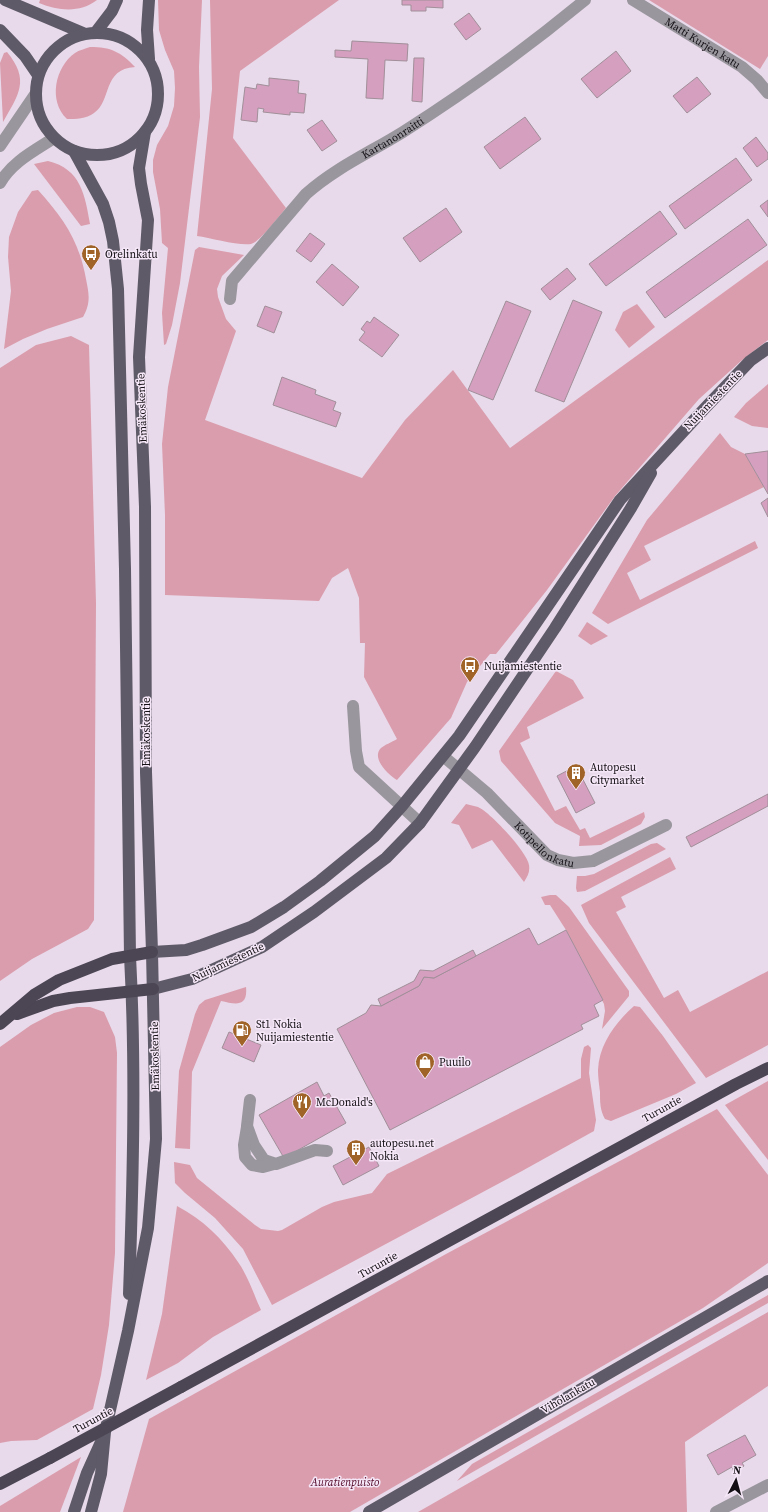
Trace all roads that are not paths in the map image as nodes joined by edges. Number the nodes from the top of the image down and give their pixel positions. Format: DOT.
graph roads {
  1 [pos="5,0"];
  2 [pos="117,0"];
  3 [pos="149,0"];
  4 [pos="585,0"];
  5 [pos="633,0"];
  6 [pos="0,30"];
  7 [pos="96,32"];
  8 [pos="83,33"];
  9 [pos="149,59"];
  10 [pos="38,75"];
  11 [pos="36,93"];
  12 [pos="768,93"];
  13 [pos="145,132"];
  14 [pos="54,138"];
  15 [pos="0,146"];
  16 [pos="74,151"];
  17 [pos="0,183"];
  18 [pos="230,299"];
  19 [pos="768,348"];
  20 [pos="662,454"];
  21 [pos="353,706"];
  22 [pos="443,756"];
  23 [pos="459,769"];
  24 [pos="402,806"];
  25 [pos="420,823"];
  26 [pos="666,825"];
  27 [pos="152,952"];
  28 [pos="130,956"];
  29 [pos="153,989"];
  30 [pos="132,992"];
  31 [pos="10,1016"];
  32 [pos="0,1024"];
  33 [pos="768,1068"];
  34 [pos="250,1100"];
  35 [pos="327,1151"];
  36 [pos="768,1281"];
  37 [pos="128,1331"];
  38 [pos="105,1432"];
  39 [pos="19,1474"];
  40 [pos="0,1479"];
  41 [pos="0,1484"];
  42 [pos="768,1485"];
  43 [pos="74,1512"];
  44 [pos="91,1512"];
  45 [pos="369,1512"];
  46 [pos="716,1512"];
  1 -- 8 [label="main road"];
  2 -- 7 [label="main road"];
  3 -- 9 [label="main road"];
  4 -- 18 [label="street, Kartanonraitti"];
  5 -- 12 [label="street, Matti Kurjen katu"];
  6 -- 10 [label="main road"];
  7 -- 8 [label="main road"];
  7 -- 9 [label="main road"];
  8 -- 10 [label="main road"];
  9 -- 13 [label="main road"];
  10 -- 11 [label="main road"];
  11 -- 14 [label="main road"];
  11 -- 15 [label="street"];
  13 -- 16 [label="main road"];
  13 -- 27 [label="main road, Emäkoskentie"];
  14 -- 16 [label="main road"];
  14 -- 17 [label="street"];
  16 -- 28 [label="main road, Emäkoskentie"];
  19 -- 20 [label="main road, Nuijamiestentie"];
  20 -- 22 [label="main road, Nuijamiestentie"];
  20 -- 23 [label="main road, Nuijamiestentie"];
  21 -- 24 [label="street"];
  22 -- 23 [label="street, Kotipellonkatu"];
  22 -- 24 [label="main road, Nuijamiestentie"];
  23 -- 25 [label="main road, Nuijamiestentie"];
  23 -- 26 [label="street, Kotipellonkatu"];
  24 -- 25 [label="street"];
  24 -- 27 [label="main road, Nuijamiestentie"];
  25 -- 29 [label="main road, Nuijamiestentie"];
  27 -- 28 [label="highway"];
  27 -- 29 [label="main road, Emäkoskentie"];
  28 -- 30 [label="main road, Emäkoskentie"];
  28 -- 31 [label="highway"];
  29 -- 30 [label="highway"];
  29 -- 37 [label="main road, Emäkoskentie"];
  30 -- 31 [label="highway"];
  30 -- 37 [label="main road, Emäkoskentie"];
  31 -- 32 [label="highway"];
  33 -- 39 [label="highway, Turuntie, bridge"];
  34 -- 35 [label="street"];
  36 -- 45 [label="main road, Viholankatu"];
  37 -- 38 [label="main road, Emäkoskentie"];
  38 -- 43 [label="main road, Emäkoskentie"];
  38 -- 44 [label="main road, Emäkoskentie"];
  39 -- 40 [label="highway"];
  39 -- 41 [label="highway, Turuntie"];
  42 -- 46 [label="street"];
}
